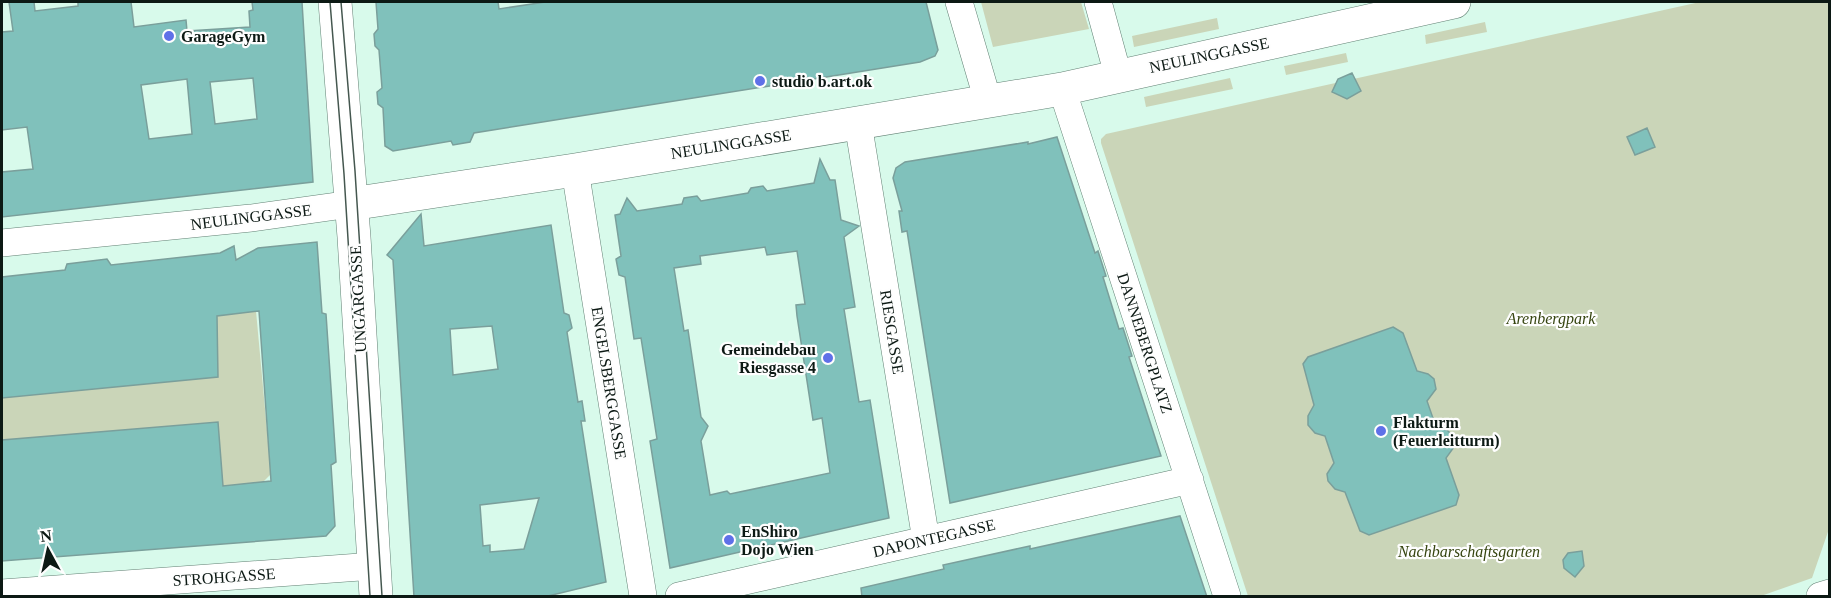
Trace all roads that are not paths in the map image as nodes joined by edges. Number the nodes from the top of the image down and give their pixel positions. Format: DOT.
graph roads {
  1 [pos="335,2"];
  2 [pos="959,2"];
  3 [pos="1098,2"];
  4 [pos="1454,2"];
  5 [pos="1118,75"];
  6 [pos="1062,89"];
  7 [pos="987,101"];
  8 [pos="858,123"];
  9 [pos="575,170"];
  10 [pos="351,204"];
  11 [pos="2,243"];
  12 [pos="1190,480"];
  13 [pos="926,540"];
  14 [pos="375,581"];
  15 [pos="2,592"];
  16 [pos="1830,593"];
  17 [pos="643,597"];
  18 [pos="679,597"];
  19 [pos="1227,597"];
  20 [pos="1820,597"];
  1 -- 10 [label="street, UNGARGASSE"];
  2 -- 7 [label="street"];
  3 -- 5 [label="street"];
  4 -- 5 [label="street, NEULINGGASSE"];
  5 -- 6 [label="street, NEULINGGASSE"];
  6 -- 7 [label="street, NEULINGGASSE"];
  6 -- 12 [label="street, DANNEBERGPLATZ"];
  7 -- 8 [label="street, NEULINGGASSE"];
  8 -- 9 [label="street, NEULINGGASSE"];
  8 -- 13 [label="street, RIESGASSE"];
  9 -- 10 [label="street, NEULINGGASSE"];
  9 -- 17 [label="street, ENGELSBERGGASSE"];
  10 -- 11 [label="street, NEULINGGASSE"];
  10 -- 14 [label="street, UNGARGASSE"];
  12 -- 13 [label="street, DAPONTEGASSE"];
  12 -- 19 [label="street, DANNEBERGPLATZ"];
  13 -- 18 [label="street, DAPONTEGASSE"];
  14 -- 15 [label="street, STROHGASSE"];
  16 -- 20 [label="street"];
}
